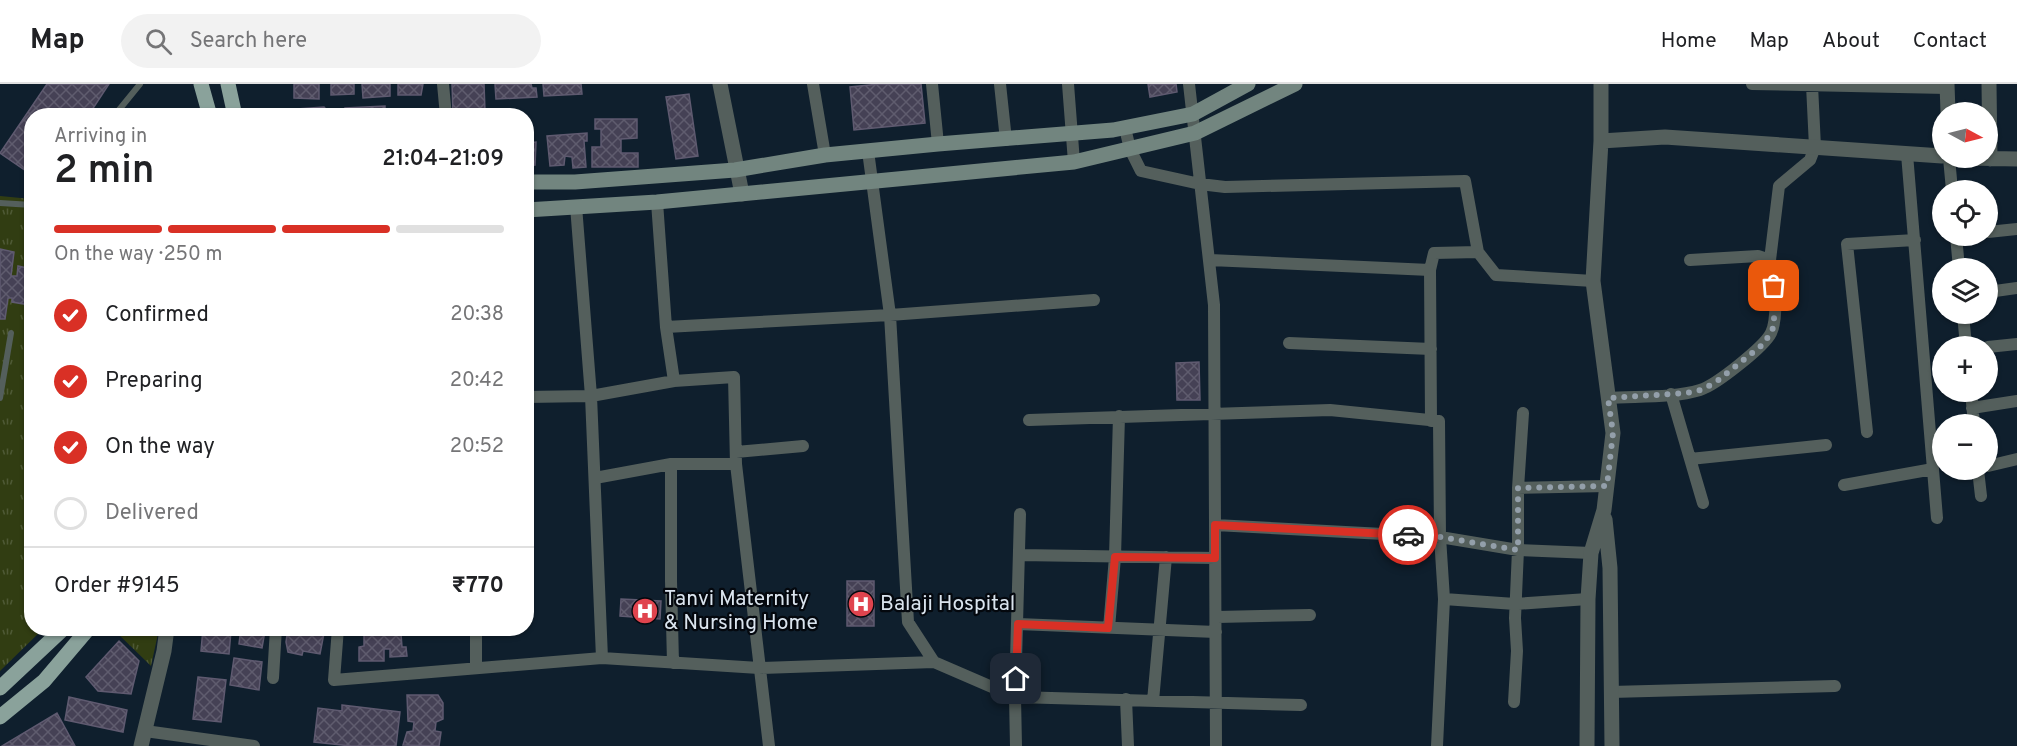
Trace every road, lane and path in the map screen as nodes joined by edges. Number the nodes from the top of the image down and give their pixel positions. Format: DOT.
graph roads {
  1 [pos="140,84"];
  2 [pos="201,84"];
  3 [pos="228,84"];
  4 [pos="443,84"];
  5 [pos="720,84"];
  6 [pos="813,84"];
  7 [pos="932,84"];
  8 [pos="1000,84"];
  9 [pos="1068,84"];
  10 [pos="1189,84"];
  11 [pos="1248,84"];
  12 [pos="1294,84"];
  13 [pos="1601,84"];
  14 [pos="1752,84"];
  15 [pos="1989,84"];
  16 [pos="1812,85"];
  17 [pos="1947,86"];
  18 [pos="1948,102"];
  19 [pos="1989,102"];
  20 [pos="120,108"];
  21 [pos="208,108"];
  22 [pos="233,108"];
  23 [pos="445,108"];
  24 [pos="1193,114"];
  25 [pos="1125,128"];
  26 [pos="1195,132"];
  27 [pos="1073,135"];
  28 [pos="1006,140"];
  29 [pos="1600,141"];
  30 [pos="938,144"];
  31 [pos="1815,147"];
  32 [pos="1130,149"];
  33 [pos="868,151"];
  34 [pos="1907,154"];
  35 [pos="825,155"];
  36 [pos="1932,155"];
  37 [pos="1998,159"];
  38 [pos="2017,159"];
  39 [pos="1074,162"];
  40 [pos="735,170"];
  41 [pos="872,181"];
  42 [pos="534,182"];
  43 [pos="1200,184"];
  44 [pos="742,194"];
  45 [pos="657,202"];
  46 [pos="0,203"];
  47 [pos="24,204"];
  48 [pos="576,206"];
  49 [pos="534,209"];
  50 [pos="2017,229"];
  51 [pos="1998,231"];
  52 [pos="1915,240"];
  53 [pos="1478,252"];
  54 [pos="1210,260"];
  55 [pos="1689,260"];
  56 [pos="1770,260"];
  57 [pos="1430,270"];
  58 [pos="1593,281"];
  59 [pos="2017,288"];
  60 [pos="1998,291"];
  61 [pos="1094,300"];
  62 [pos="890,315"];
  63 [pos="666,327"];
  64 [pos="11,333"];
  65 [pos="1289,343"];
  66 [pos="2017,344"];
  67 [pos="1998,346"];
  68 [pos="1431,350"];
  69 [pos="674,381"];
  70 [pos="1,382"];
  71 [pos="1671,394"];
  72 [pos="591,396"];
  73 [pos="534,397"];
  74 [pos="0,398"];
  75 [pos="1608,398"];
  76 [pos="2017,401"];
  77 [pos="1972,402"];
  78 [pos="1972,408"];
  79 [pos="1523,412"];
  80 [pos="1215,413"];
  81 [pos="1973,414"];
  82 [pos="1119,417"];
  83 [pos="1029,420"];
  84 [pos="1431,421"];
  85 [pos="1867,432"];
  86 [pos="1827,445"];
  87 [pos="803,446"];
  88 [pos="1932,456"];
  89 [pos="736,458"];
  90 [pos="1690,459"];
  91 [pos="2017,459"];
  92 [pos="671,464"];
  93 [pos="1998,464"];
  94 [pos="1932,469"];
  95 [pos="595,478"];
  96 [pos="1934,480"];
  97 [pos="1979,480"];
  98 [pos="1844,485"];
  99 [pos="1607,486"];
  100 [pos="1518,488"];
  101 [pos="1981,496"];
  102 [pos="1703,503"];
  103 [pos="1604,510"];
  104 [pos="1020,514"];
  105 [pos="1937,518"];
  106 [pos="1215,525"];
  107 [pos="1440,537"];
  108 [pos="1518,550"];
  109 [pos="1591,553"];
  110 [pos="1019,555"];
  111 [pos="1115,557"];
  112 [pos="1166,557"];
  113 [pos="1215,558"];
  114 [pos="1444,599"];
  115 [pos="1588,599"];
  116 [pos="1515,604"];
  117 [pos="1310,615"];
  118 [pos="1217,617"];
  119 [pos="1018,624"];
  120 [pos="1108,628"];
  121 [pos="1161,629"];
  122 [pos="1216,632"];
  123 [pos="55,636"];
  124 [pos="82,636"];
  125 [pos="166,636"];
  126 [pos="276,636"];
  127 [pos="337,636"];
  128 [pos="476,636"];
  129 [pos="602,658"];
  130 [pos="934,662"];
  131 [pos="673,663"];
  132 [pos="476,668"];
  133 [pos="759,668"];
  134 [pos="273,678"];
  135 [pos="1835,686"];
  136 [pos="0,688"];
  137 [pos="1611,692"];
  138 [pos="1015,698"];
  139 [pos="1126,699"];
  140 [pos="1153,701"];
  141 [pos="1514,702"];
  142 [pos="1216,704"];
  143 [pos="1301,705"];
  144 [pos="0,717"];
  145 [pos="143,738"];
  146 [pos="254,746"];
  147 [pos="769,746"];
  148 [pos="1016,746"];
  149 [pos="1128,746"];
  150 [pos="1216,746"];
  151 [pos="1437,746"];
  152 [pos="1587,746"];
  153 [pos="1612,746"];
  1 -- 20 [label="lane"];
  2 -- 21 [label="main road"];
  3 -- 22 [label="main road"];
  4 -- 23 [label="street"];
  5 -- 40 [label="street"];
  6 -- 35 [label="street"];
  7 -- 30 [label="street"];
  8 -- 28 [label="street"];
  9 -- 27 [label="street"];
  10 -- 24 [label="street"];
  11 -- 24 [label="main road"];
  12 -- 26 [label="main road"];
  13 -- 29 [label="street"];
  14 -- 16 [label="street"];
  15 -- 19 [label="street"];
  16 -- 17 [label="street"];
  16 -- 31 [label="street"];
  17 -- 18 [label="street"];
  24 -- 25 [label="main road"];
  24 -- 26 [label="street"];
  25 -- 27 [label="main road"];
  25 -- 32 [label="street"];
  26 -- 32 [label="main road"];
  26 -- 43 [label="street"];
  27 -- 28 [label="main road"];
  27 -- 39 [label="street"];
  28 -- 30 [label="main road"];
  29 -- 31 [label="street"];
  29 -- 58 [label="street"];
  30 -- 33 [label="main road"];
  31 -- 34 [label="street"];
  31 -- 56 [label="street"];
  32 -- 39 [label="main road"];
  32 -- 43 [label="street"];
  33 -- 35 [label="main road"];
  33 -- 41 [label="street"];
  34 -- 36 [label="street"];
  34 -- 52 [label="street"];
  35 -- 40 [label="main road"];
  37 -- 38 [label="street"];
  39 -- 41 [label="main road"];
  40 -- 42 [label="main road"];
  40 -- 44 [label="street"];
  41 -- 44 [label="main road"];
  41 -- 62 [label="street"];
  43 -- 53 [label="street"];
  43 -- 54 [label="street"];
  44 -- 45 [label="main road"];
  45 -- 48 [label="main road"];
  45 -- 63 [label="street"];
  46 -- 47 [label="lane"];
  48 -- 49 [label="main road"];
  48 -- 72 [label="street"];
  50 -- 51 [label="street"];
  52 -- 85 [label="street"];
  52 -- 88 [label="street"];
  53 -- 57 [label="street"];
  53 -- 58 [label="street"];
  54 -- 57 [label="street"];
  54 -- 80 [label="street"];
  55 -- 56 [label="street"];
  56 -- 71 [label="street"];
  57 -- 68 [label="street"];
  58 -- 75 [label="street"];
  59 -- 60 [label="street"];
  61 -- 62 [label="street"];
  62 -- 63 [label="street"];
  62 -- 130 [label="street"];
  63 -- 69 [label="street"];
  64 -- 70 [label="lane"];
  65 -- 68 [label="street"];
  66 -- 67 [label="street"];
  68 -- 84 [label="street"];
  69 -- 72 [label="street"];
  69 -- 89 [label="street"];
  70 -- 74 [label="lane"];
  71 -- 75 [label="street"];
  71 -- 90 [label="street"];
  72 -- 73 [label="street"];
  72 -- 95 [label="street"];
  75 -- 99 [label="street"];
  76 -- 78 [label="street"];
  77 -- 78 [label="street"];
  78 -- 81 [label="street"];
  79 -- 100 [label="street"];
  80 -- 82 [label="street"];
  80 -- 84 [label="street"];
  80 -- 106 [label="street"];
  82 -- 83 [label="street"];
  82 -- 111 [label="street"];
  84 -- 107 [label="street"];
  86 -- 90 [label="street"];
  87 -- 89 [label="street"];
  89 -- 92 [label="street"];
  89 -- 133 [label="street"];
  90 -- 102 [label="street"];
  91 -- 93 [label="street"];
  92 -- 95 [label="street"];
  92 -- 131 [label="street"];
  94 -- 98 [label="street"];
  95 -- 129 [label="street"];
  96 -- 105 [label="street"];
  97 -- 101 [label="street"];
  99 -- 100 [label="street"];
  99 -- 103 [label="street"];
  100 -- 108 [label="street"];
  103 -- 109 [label="street"];
  103 -- 137 [label="street"];
  104 -- 110 [label="street"];
  106 -- 107 [label="street"];
  106 -- 113 [label="street"];
  107 -- 108 [label="street"];
  107 -- 114 [label="street"];
  108 -- 109 [label="street"];
  108 -- 116 [label="street"];
  109 -- 115 [label="street"];
  110 -- 111 [label="street"];
  110 -- 119 [label="street"];
  111 -- 112 [label="street"];
  111 -- 120 [label="street"];
  112 -- 113 [label="street"];
  112 -- 121 [label="street"];
  113 -- 118 [label="street"];
  114 -- 116 [label="street"];
  114 -- 151 [label="street"];
  115 -- 116 [label="street"];
  115 -- 152 [label="street"];
  116 -- 141 [label="street"];
  117 -- 118 [label="street"];
  118 -- 122 [label="street"];
  119 -- 120 [label="street"];
  119 -- 138 [label="street"];
  120 -- 121 [label="street"];
  121 -- 122 [label="street"];
  121 -- 140 [label="street"];
  122 -- 142 [label="street"];
  123 -- 136 [label="main road"];
  124 -- 144 [label="main road"];
  125 -- 145 [label="street"];
  126 -- 134 [label="street"];
  127 -- 132 [label="street"];
  128 -- 132 [label="street"];
  129 -- 131 [label="street"];
  129 -- 132 [label="street"];
  130 -- 133 [label="street"];
  130 -- 138 [label="street"];
  131 -- 133 [label="street"];
  133 -- 147 [label="street"];
  135 -- 137 [label="street"];
  137 -- 153 [label="street"];
  138 -- 139 [label="street"];
  138 -- 148 [label="street"];
  139 -- 140 [label="street"];
  139 -- 149 [label="street"];
  140 -- 142 [label="street"];
  142 -- 143 [label="street"];
  142 -- 150 [label="street"];
  145 -- 146 [label="street"];
}
